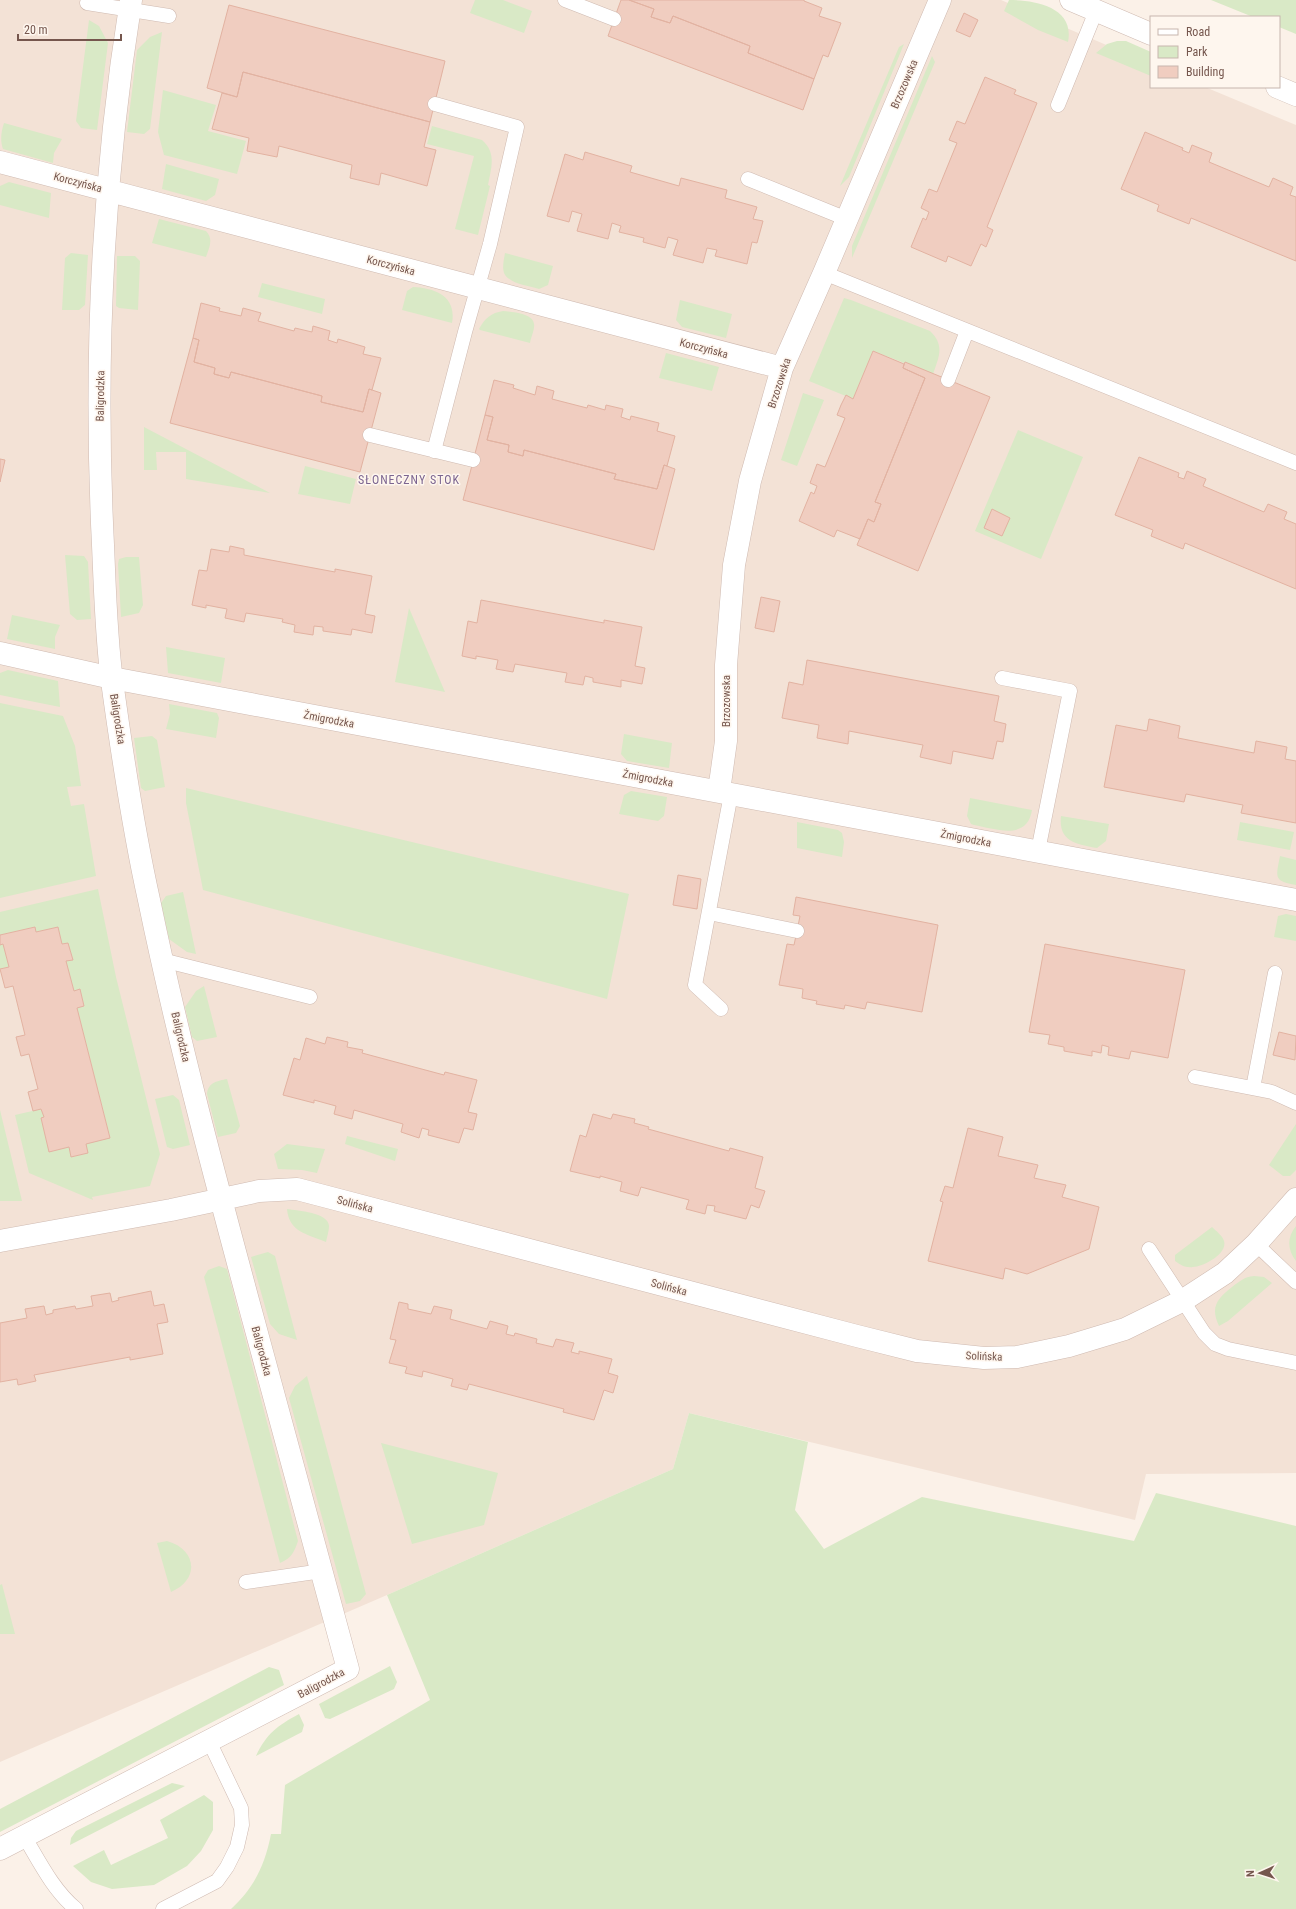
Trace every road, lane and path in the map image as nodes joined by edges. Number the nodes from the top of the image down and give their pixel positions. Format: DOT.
graph roads {
  1 [pos="565,0"];
  2 [pos="940,0"];
  3 [pos="1071,0"];
  4 [pos="87,3"];
  5 [pos="130,5"];
  6 [pos="1096,11"];
  7 [pos="170,16"];
  8 [pos="614,19"];
  9 [pos="1150,34"];
  10 [pos="1280,88"];
  11 [pos="1296,94"];
  12 [pos="435,104"];
  13 [pos="1058,105"];
  14 [pos="0,162"];
  15 [pos="748,179"];
  16 [pos="108,190"];
  17 [pos="847,219"];
  18 [pos="824,273"];
  19 [pos="478,288"];
  20 [pos="967,331"];
  21 [pos="782,368"];
  22 [pos="948,380"];
  23 [pos="370,435"];
  24 [pos="434,451"];
  25 [pos="473,460"];
  26 [pos="1296,463"];
  27 [pos="0,653"];
  28 [pos="112,678"];
  29 [pos="1002,678"];
  30 [pos="725,792"];
  31 [pos="1038,851"];
  32 [pos="1296,900"];
  33 [pos="709,913"];
  34 [pos="797,931"];
  35 [pos="162,960"];
  36 [pos="1275,973"];
  37 [pos="310,998"];
  38 [pos="721,1009"];
  39 [pos="1195,1077"];
  40 [pos="1253,1088"];
  41 [pos="1296,1103"];
  42 [pos="221,1198"];
  43 [pos="1296,1199"];
  44 [pos="0,1241"];
  45 [pos="1256,1244"];
  46 [pos="1149,1249"];
  47 [pos="1296,1282"];
  48 [pos="1182,1301"];
  49 [pos="1296,1363"];
  50 [pos="322,1571"];
  51 [pos="246,1582"];
  52 [pos="209,1741"];
  53 [pos="24,1836"];
  54 [pos="0,1849"];
  55 [pos="76,1909"];
  56 [pos="163,1909"];
  1 -- 8 [label="lane"];
  2 -- 17 [label="street, Brzozowska"];
  3 -- 6 [label="street"];
  4 -- 5 [label="lane"];
  5 -- 7 [label="lane"];
  5 -- 16 [label="street, Baligrodzka"];
  6 -- 9 [label="street"];
  6 -- 13 [label="lane"];
  10 -- 11 [label="street"];
  12 -- 19 [label="lane"];
  14 -- 16 [label="street, Korczyńska"];
  15 -- 17 [label="lane"];
  16 -- 19 [label="street, Korczyńska"];
  16 -- 28 [label="street, Baligrodzka"];
  17 -- 18 [label="street, Brzozowska"];
  18 -- 20 [label="lane"];
  18 -- 21 [label="street, Brzozowska"];
  19 -- 21 [label="street, Korczyńska"];
  19 -- 24 [label="lane"];
  20 -- 22 [label="lane"];
  20 -- 26 [label="lane"];
  21 -- 30 [label="street, Brzozowska"];
  23 -- 24 [label="lane"];
  24 -- 25 [label="lane"];
  27 -- 28 [label="street, Żmigrodzka"];
  28 -- 30 [label="street, Żmigrodzka"];
  28 -- 35 [label="street, Baligrodzka"];
  29 -- 31 [label="lane"];
  30 -- 31 [label="street, Żmigrodzka"];
  30 -- 33 [label="lane"];
  31 -- 32 [label="street, Żmigrodzka"];
  33 -- 34 [label="lane"];
  33 -- 38 [label="lane"];
  35 -- 37 [label="lane"];
  35 -- 42 [label="street, Baligrodzka"];
  36 -- 40 [label="lane"];
  39 -- 40 [label="lane"];
  40 -- 41 [label="lane"];
  42 -- 44 [label="street, Solińska"];
  42 -- 48 [label="street, Solińska"];
  42 -- 50 [label="street, Baligrodzka"];
  43 -- 45 [label="street, Solińska"];
  45 -- 47 [label="lane"];
  45 -- 48 [label="street, Solińska"];
  46 -- 48 [label="lane"];
  48 -- 49 [label="lane"];
  50 -- 51 [label="lane"];
  50 -- 52 [label="street, Baligrodzka"];
  52 -- 53 [label="street, Baligrodzka"];
  52 -- 56 [label="lane"];
  53 -- 54 [label="street, Baligrodzka"];
  53 -- 55 [label="lane"];
}
